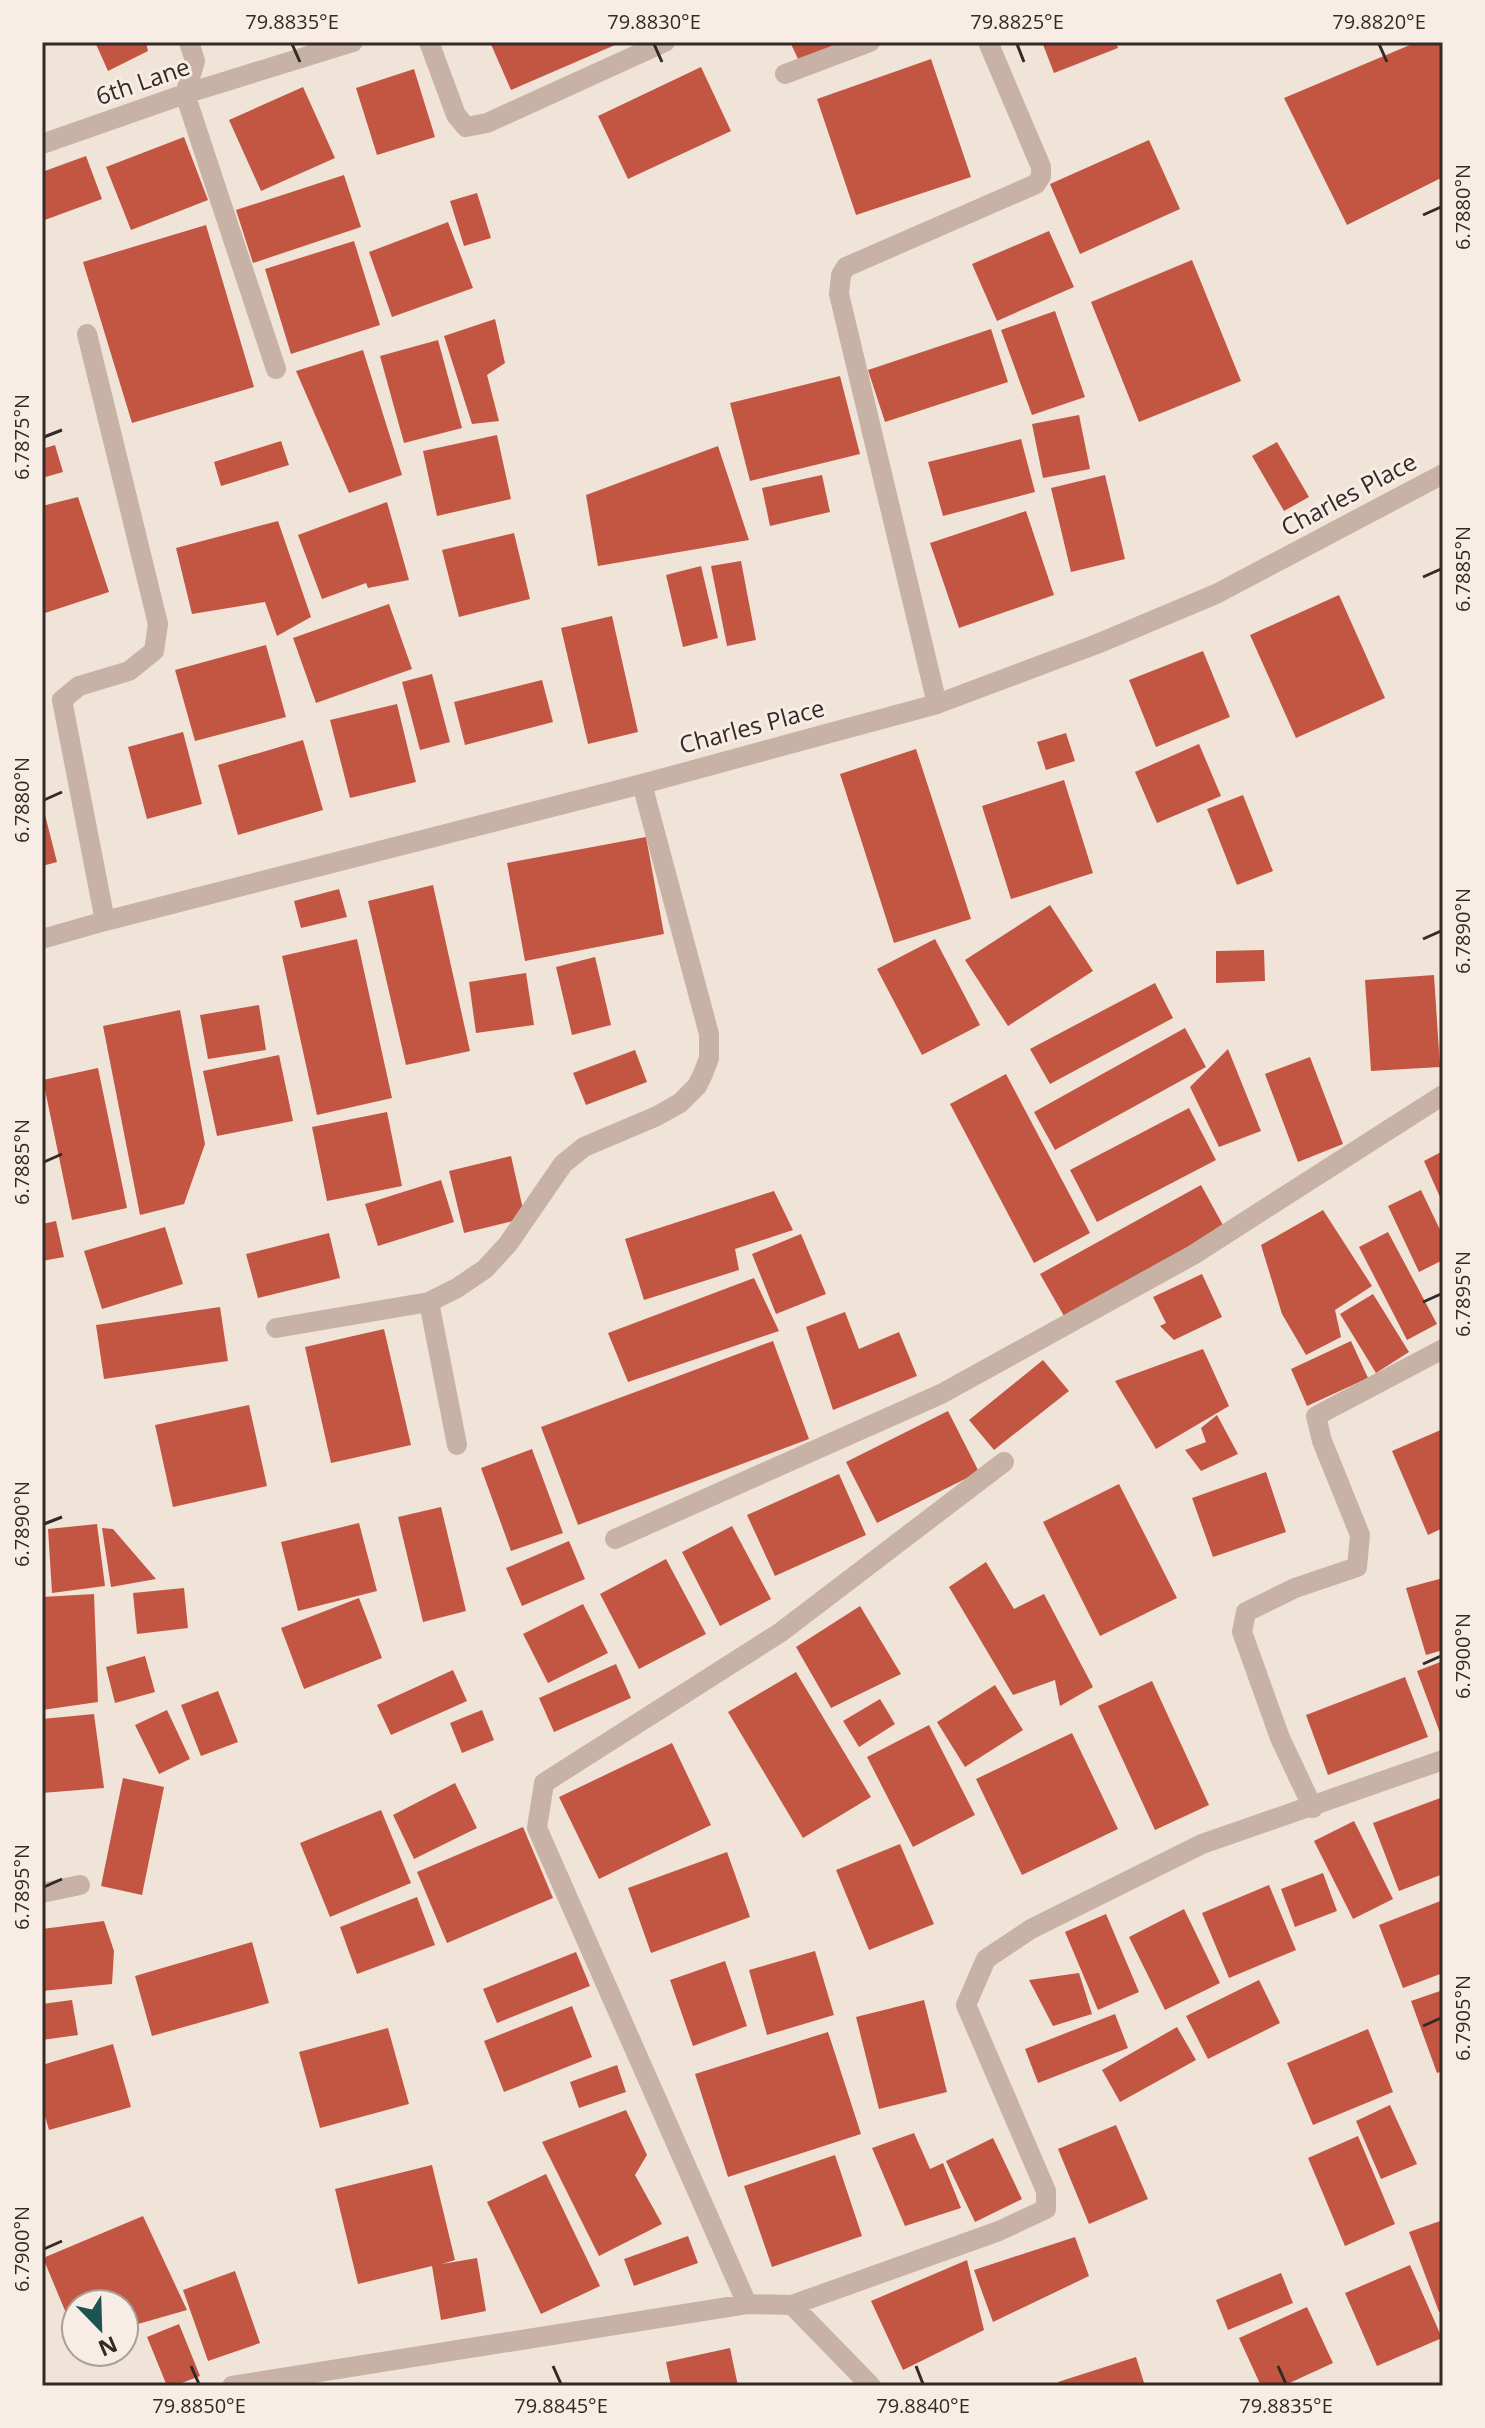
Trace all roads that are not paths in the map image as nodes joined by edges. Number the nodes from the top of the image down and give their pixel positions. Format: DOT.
graph roads {
  1 [pos="189,42"];
  2 [pos="353,42"];
  3 [pos="429,42"];
  4 [pos="665,42"];
  5 [pos="870,42"];
  6 [pos="988,42"];
  7 [pos="785,74"];
  8 [pos="185,94"];
  9 [pos="42,144"];
  10 [pos="87,334"];
  11 [pos="276,369"];
  12 [pos="1443,474"];
  13 [pos="937,704"];
  14 [pos="642,784"];
  15 [pos="105,921"];
  16 [pos="42,939"];
  17 [pos="1443,1095"];
  18 [pos="429,1302"];
  19 [pos="276,1328"];
  20 [pos="1443,1349"];
  21 [pos="457,1445"];
  22 [pos="1004,1462"];
  23 [pos="615,1539"];
  24 [pos="1443,1760"];
  25 [pos="1313,1808"];
  26 [pos="80,1885"];
  27 [pos="42,1893"];
  28 [pos="747,2304"];
  29 [pos="792,2305"];
  30 [pos="236,2386"];
  31 [pos="871,2386"];
  1 -- 8 [label="street"];
  2 -- 8 [label="street, 6th Lane"];
  3 -- 4 [label="street"];
  5 -- 7 [label="street"];
  6 -- 13 [label="street"];
  8 -- 9 [label="street, 6th Lane"];
  8 -- 11 [label="street"];
  10 -- 15 [label="street"];
  12 -- 13 [label="street, Charles Place"];
  13 -- 14 [label="street, Charles Place"];
  14 -- 15 [label="street, Charles Place"];
  14 -- 18 [label="street"];
  15 -- 16 [label="street, Charles Place"];
  17 -- 23 [label="street"];
  18 -- 19 [label="street"];
  18 -- 21 [label="street"];
  20 -- 25 [label="street"];
  22 -- 28 [label="street"];
  24 -- 25 [label="street"];
  25 -- 29 [label="street"];
  26 -- 27 [label="street"];
  28 -- 29 [label="street"];
  28 -- 30 [label="street"];
  29 -- 31 [label="street"];
}
